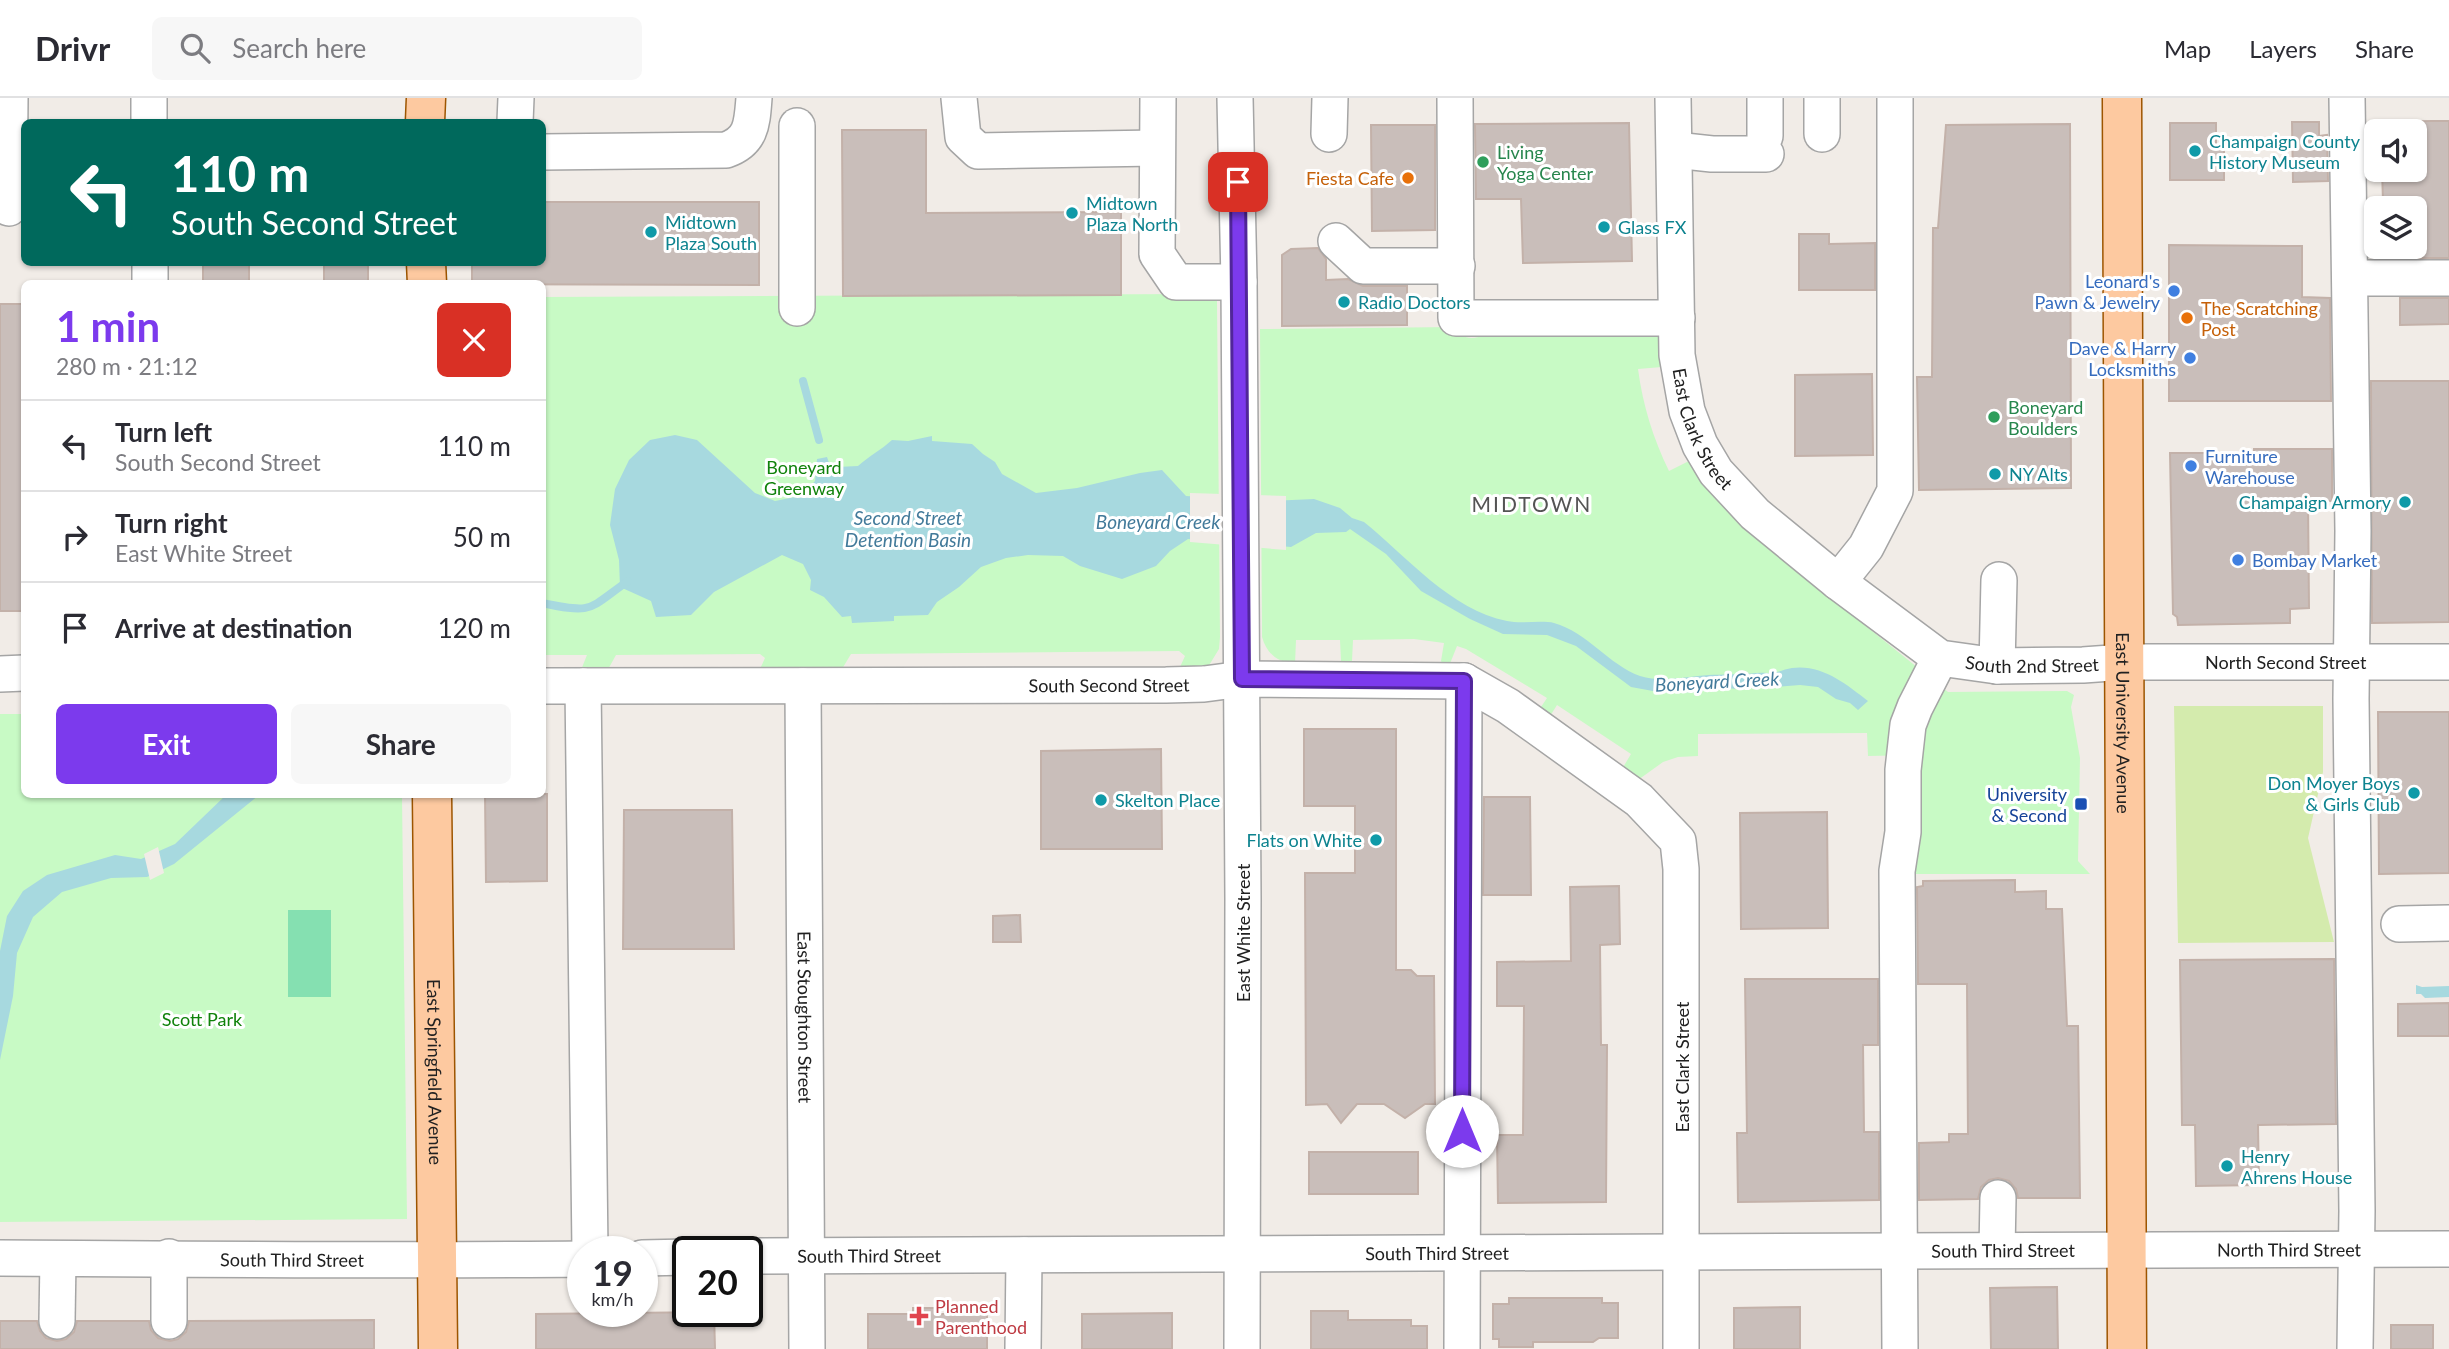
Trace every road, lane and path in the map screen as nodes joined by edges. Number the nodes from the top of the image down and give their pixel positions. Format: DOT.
graph roads {
  1 [pos="10,98"];
  2 [pos="149,98"];
  3 [pos="426,98"];
  4 [pos="516,98"];
  5 [pos="754,98"];
  6 [pos="959,98"];
  7 [pos="1158,98"];
  8 [pos="1235,98"];
  9 [pos="1330,98"];
  10 [pos="1455,98"];
  11 [pos="1673,98"];
  12 [pos="1765,98"];
  13 [pos="1822,98"];
  14 [pos="1895,98"];
  15 [pos="2122,98"];
  16 [pos="2347,98"];
  17 [pos="149,119"];
  18 [pos="425,119"];
  19 [pos="515,119"];
  20 [pos="797,126"];
  21 [pos="1329,134"];
  22 [pos="1822,134"];
  23 [pos="1157,148"];
  24 [pos="1675,150"];
  25 [pos="546,152"];
  26 [pos="9,208"];
  27 [pos="1336,241"];
  28 [pos="1457,266"];
  29 [pos="2350,278"];
  30 [pos="2449,278"];
  31 [pos="1239,282"];
  32 [pos="797,308"];
  33 [pos="1677,318"];
  34 [pos="1999,580"];
  35 [pos="1839,582"];
  36 [pos="1940,658"];
  37 [pos="2124,662"];
  38 [pos="2352,662"];
  39 [pos="2449,662"];
  40 [pos="1997,666"];
  41 [pos="21,673"];
  42 [pos="0,674"];
  43 [pos="1242,679"];
  44 [pos="1464,681"];
  45 [pos="546,686"];
  46 [pos="583,686"];
  47 [pos="803,686"];
  48 [pos="432,798"];
  49 [pos="1639,800"];
  50 [pos="2399,923"];
  51 [pos="2449,923"];
  52 [pos="1998,1198"];
  53 [pos="590,1236"];
  54 [pos="2357,1249"];
  55 [pos="2449,1249"];
  56 [pos="1997,1250"];
  57 [pos="2127,1250"];
  58 [pos="1899,1251"];
  59 [pos="1462,1252"];
  60 [pos="1682,1252"];
  61 [pos="1242,1253"];
  62 [pos="805,1255"];
  63 [pos="1024,1255"];
  64 [pos="763,1256"];
  65 [pos="0,1258"];
  66 [pos="169,1258"];
  67 [pos="58,1259"];
  68 [pos="567,1259"];
  69 [pos="437,1261"];
  70 [pos="57,1321"];
  71 [pos="169,1321"];
  72 [pos="438,1349"];
  73 [pos="807,1349"];
  74 [pos="1023,1349"];
  75 [pos="1242,1349"];
  76 [pos="1462,1349"];
  77 [pos="1681,1349"];
  78 [pos="1900,1349"];
  79 [pos="2127,1349"];
  80 [pos="2355,1349"];
  1 -- 26 [label="street"];
  2 -- 17 [label="street"];
  3 -- 18 [label="main road"];
  4 -- 19 [label="street"];
  5 -- 25 [label="street"];
  6 -- 23 [label="street"];
  7 -- 23 [label="street"];
  8 -- 31 [label="street, East White Street"];
  9 -- 21 [label="street"];
  10 -- 28 [label="street"];
  11 -- 24 [label="street, East Clark Street"];
  12 -- 24 [label="street"];
  13 -- 22 [label="street"];
  14 -- 35 [label="street"];
  15 -- 37 [label="main road, East University Avenue"];
  16 -- 29 [label="street"];
  20 -- 32 [label="street"];
  23 -- 31 [label="street"];
  24 -- 33 [label="street, East Clark Street"];
  27 -- 28 [label="street"];
  28 -- 33 [label="street"];
  29 -- 30 [label="street"];
  29 -- 38 [label="street"];
  31 -- 43 [label="street, East White Street"];
  33 -- 35 [label="street, East Clark Street"];
  34 -- 40 [label="street"];
  35 -- 36 [label="street, East Clark Street"];
  36 -- 40 [label="street, South 2nd Street"];
  36 -- 58 [label="street"];
  37 -- 38 [label="street, North Second Street"];
  37 -- 40 [label="street, South 2nd Street"];
  37 -- 57 [label="main road, East University Avenue"];
  38 -- 39 [label="street, North Second Street"];
  38 -- 54 [label="street"];
  41 -- 42 [label="street"];
  43 -- 44 [label="street, South Second Street"];
  43 -- 47 [label="street, South Second Street"];
  43 -- 61 [label="street, East White Street"];
  44 -- 49 [label="street, South Second Street"];
  44 -- 59 [label="street"];
  45 -- 46 [label="street, South Second Street"];
  46 -- 47 [label="street, South Second Street"];
  46 -- 53 [label="street"];
  47 -- 62 [label="street, East Stoughton Street"];
  48 -- 69 [label="main road, East Springfield Avenue"];
  49 -- 60 [label="street, East Clark Street"];
  50 -- 51 [label="street"];
  52 -- 56 [label="street"];
  54 -- 55 [label="street, North Third Street"];
  54 -- 57 [label="street, North Third Street"];
  54 -- 80 [label="street"];
  56 -- 57 [label="street, South Third Street"];
  56 -- 58 [label="street, South Third Street"];
  57 -- 79 [label="main road, East University Avenue"];
  58 -- 60 [label="street, South Third Street"];
  58 -- 78 [label="street"];
  59 -- 60 [label="street, South Third Street"];
  59 -- 61 [label="street, South Third Street"];
  59 -- 76 [label="street"];
  60 -- 77 [label="street, East Clark Street"];
  61 -- 63 [label="street, South Third Street"];
  61 -- 75 [label="street, East White Street"];
  62 -- 63 [label="street, South Third Street"];
  62 -- 64 [label="street, South Third Street"];
  62 -- 73 [label="street, East Stoughton Street"];
  63 -- 74 [label="street"];
  65 -- 67 [label="street, South Third Street"];
  66 -- 67 [label="street, South Third Street"];
  66 -- 69 [label="street, South Third Street"];
  66 -- 71 [label="street"];
  67 -- 70 [label="street"];
  68 -- 69 [label="street, South Third Street"];
  69 -- 72 [label="main road, East Springfield Avenue"];
}
